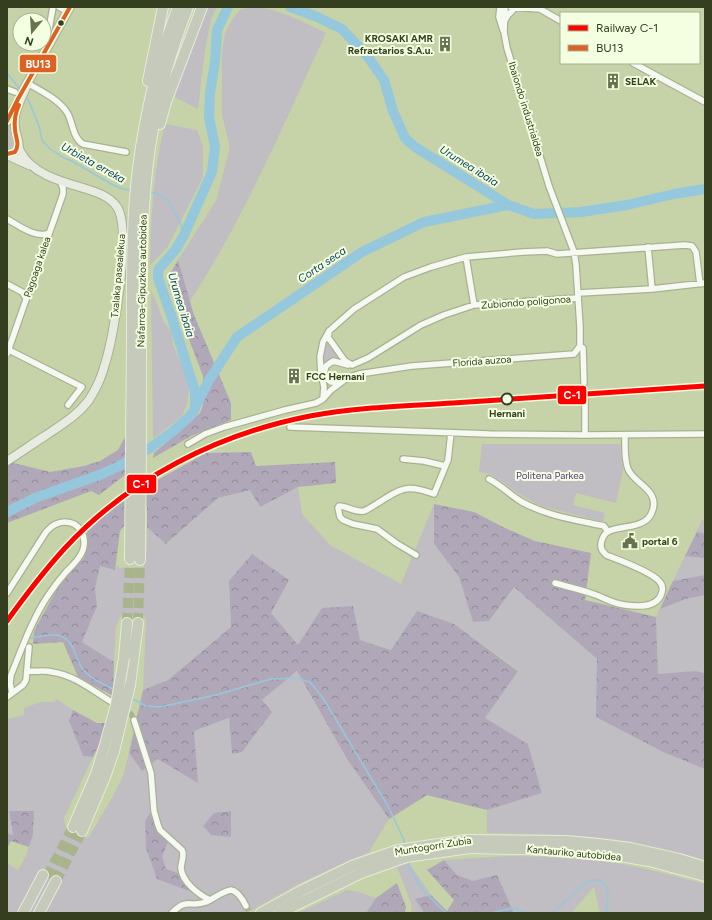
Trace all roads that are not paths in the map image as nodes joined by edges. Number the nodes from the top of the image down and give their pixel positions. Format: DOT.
graph roads {
  1 [pos="163,7"];
  2 [pos="178,7"];
  3 [pos="188,7"];
  4 [pos="202,7"];
  5 [pos="511,7"];
  6 [pos="516,7"];
  7 [pos="524,7"];
  8 [pos="502,8"];
  9 [pos="65,9"];
  10 [pos="560,20"];
  11 [pos="504,22"];
  12 [pos="504,32"];
  13 [pos="635,64"];
  14 [pos="27,84"];
  15 [pos="7,88"];
  16 [pos="15,92"];
  17 [pos="705,102"];
  18 [pos="7,121"];
  19 [pos="18,146"];
  20 [pos="141,148"];
  21 [pos="126,152"];
  22 [pos="7,154"];
  23 [pos="33,167"];
  24 [pos="145,169"];
  25 [pos="60,181"];
  26 [pos="7,219"];
  27 [pos="49,233"];
  28 [pos="648,247"];
  29 [pos="574,252"];
  30 [pos="466,257"];
  31 [pos="703,283"];
  32 [pos="7,284"];
  33 [pos="652,289"];
  34 [pos="578,295"];
  35 [pos="26,298"];
  36 [pos="474,305"];
  37 [pos="329,331"];
  38 [pos="580,346"];
  39 [pos="8,351"];
  40 [pos="574,354"];
  41 [pos="583,364"];
  42 [pos="352,365"];
  43 [pos="331,382"];
  44 [pos="340,382"];
  45 [pos="323,383"];
  46 [pos="584,383"];
  47 [pos="332,390"];
  48 [pos="323,399"];
  49 [pos="585,400"];
  50 [pos="68,405"];
  51 [pos="290,427"];
  52 [pos="585,432"];
  53 [pos="451,434"];
  54 [pos="705,434"];
  55 [pos="625,435"];
  56 [pos="188,444"];
  57 [pos="403,459"];
  58 [pos="7,460"];
  59 [pos="445,466"];
  60 [pos="489,479"];
  61 [pos="608,532"];
  62 [pos="135,533"];
  63 [pos="416,555"];
  64 [pos="135,560"];
  65 [pos="554,583"];
  66 [pos="7,593"];
  67 [pos="29,648"];
  68 [pos="27,671"];
  69 [pos="12,693"];
  70 [pos="7,697"];
  71 [pos="110,701"];
  72 [pos="134,720"];
  73 [pos="109,749"];
  74 [pos="514,844"];
  75 [pos="705,867"];
  76 [pos="705,876"];
  77 [pos="49,878"];
  78 [pos="335,880"];
  79 [pos="210,900"];
  80 [pos="246,906"];
  81 [pos="23,913"];
  82 [pos="28,913"];
  83 [pos="39,913"];
  84 [pos="172,913"];
  85 [pos="261,913"];
  86 [pos="280,913"];
  1 -- 20 [label="highway"];
  2 -- 20 [label="highway, Nafarroa-Gipuzkoa autobidea"];
  3 -- 24 [label="highway, Nafarroa-Gipuzkoa autobidea"];
  4 -- 24 [label="highway"];
  5 -- 6 [label="street"];
  6 -- 7 [label="street"];
  6 -- 11 [label="street"];
  7 -- 10 [label="street"];
  8 -- 11 [label="street, Ibaiondo industrialdea"];
  8 -- 12 [label="street"];
  9 -- 14 [label="main road"];
  11 -- 12 [label="street, Ibaiondo industrialdea"];
  12 -- 29 [label="street, Ibaiondo industrialdea"];
  13 -- 17 [label="street"];
  14 -- 18 [label="main road"];
  14 -- 19 [label="main road, Txalaka pasealekua"];
  14 -- 21 [label="street"];
  15 -- 16 [label="street"];
  19 -- 22 [label="main road"];
  19 -- 23 [label="main road, Txalaka pasealekua"];
  20 -- 24 [label="highway, Nafarroa-Gipuzkoa autobidea"];
  22 -- 23 [label="main road"];
  23 -- 25 [label="main road, Txalaka pasealekua"];
  24 -- 62 [label="highway, Nafarroa-Gipuzkoa autobidea"];
  24 -- 62 [label="highway, Nafarroa-Gipuzkoa autobidea"];
  25 -- 27 [label="street, Pagoaga kalea"];
  25 -- 58 [label="main road, Txalaka pasealekua"];
  26 -- 27 [label="street"];
  27 -- 35 [label="street, Pagoaga kalea"];
  28 -- 29 [label="street"];
  28 -- 31 [label="street"];
  28 -- 33 [label="street"];
  29 -- 30 [label="street"];
  29 -- 34 [label="street"];
  30 -- 36 [label="street, Zubiondo poligonoa"];
  30 -- 37 [label="street"];
  31 -- 33 [label="street"];
  32 -- 35 [label="street"];
  33 -- 34 [label="street"];
  34 -- 36 [label="street, Zubiondo poligonoa"];
  34 -- 38 [label="street"];
  35 -- 39 [label="street, Pagoaga kalea"];
  36 -- 42 [label="street, Zubiondo poligonoa"];
  37 -- 42 [label="street"];
  37 -- 45 [label="street"];
  38 -- 40 [label="street"];
  38 -- 41 [label="street"];
  39 -- 50 [label="street"];
  40 -- 41 [label="street"];
  40 -- 44 [label="street, Florida auzoa"];
  41 -- 46 [label="street"];
  42 -- 43 [label="street"];
  43 -- 44 [label="street"];
  43 -- 47 [label="street"];
  44 -- 47 [label="street, Florida auzoa"];
  45 -- 47 [label="street"];
  45 -- 48 [label="street"];
  47 -- 48 [label="street, Florida auzoa"];
  48 -- 56 [label="street"];
  49 -- 52 [label="street"];
  51 -- 53 [label="street"];
  52 -- 53 [label="street"];
  52 -- 55 [label="street"];
  53 -- 59 [label="street"];
  54 -- 55 [label="street"];
  55 -- 61 [label="street"];
  57 -- 59 [label="street"];
  59 -- 63 [label="street"];
  60 -- 61 [label="street"];
  61 -- 65 [label="street"];
  62 -- 64 [label="highway, Nafarroa-Gipuzkoa autobidea"];
  66 -- 69 [label="street"];
  67 -- 68 [label="street"];
  68 -- 69 [label="street"];
  68 -- 71 [label="street"];
  69 -- 70 [label="street"];
  72 -- 79 [label="street"];
  73 -- 73 [label="highway"];
  73 -- 73 [label="highway, bridge"];
  74 -- 75 [label="highway, Kantauriko autobidea"];
  74 -- 76 [label="highway, Kantauriko autobidea"];
  74 -- 78 [label="highway, Muntogorri Zubia"];
  77 -- 81 [label="highway"];
  77 -- 82 [label="highway"];
  77 -- 83 [label="highway"];
  78 -- 85 [label="highway"];
  78 -- 86 [label="highway"];
  79 -- 80 [label="street"];
  79 -- 84 [label="street"];
}
